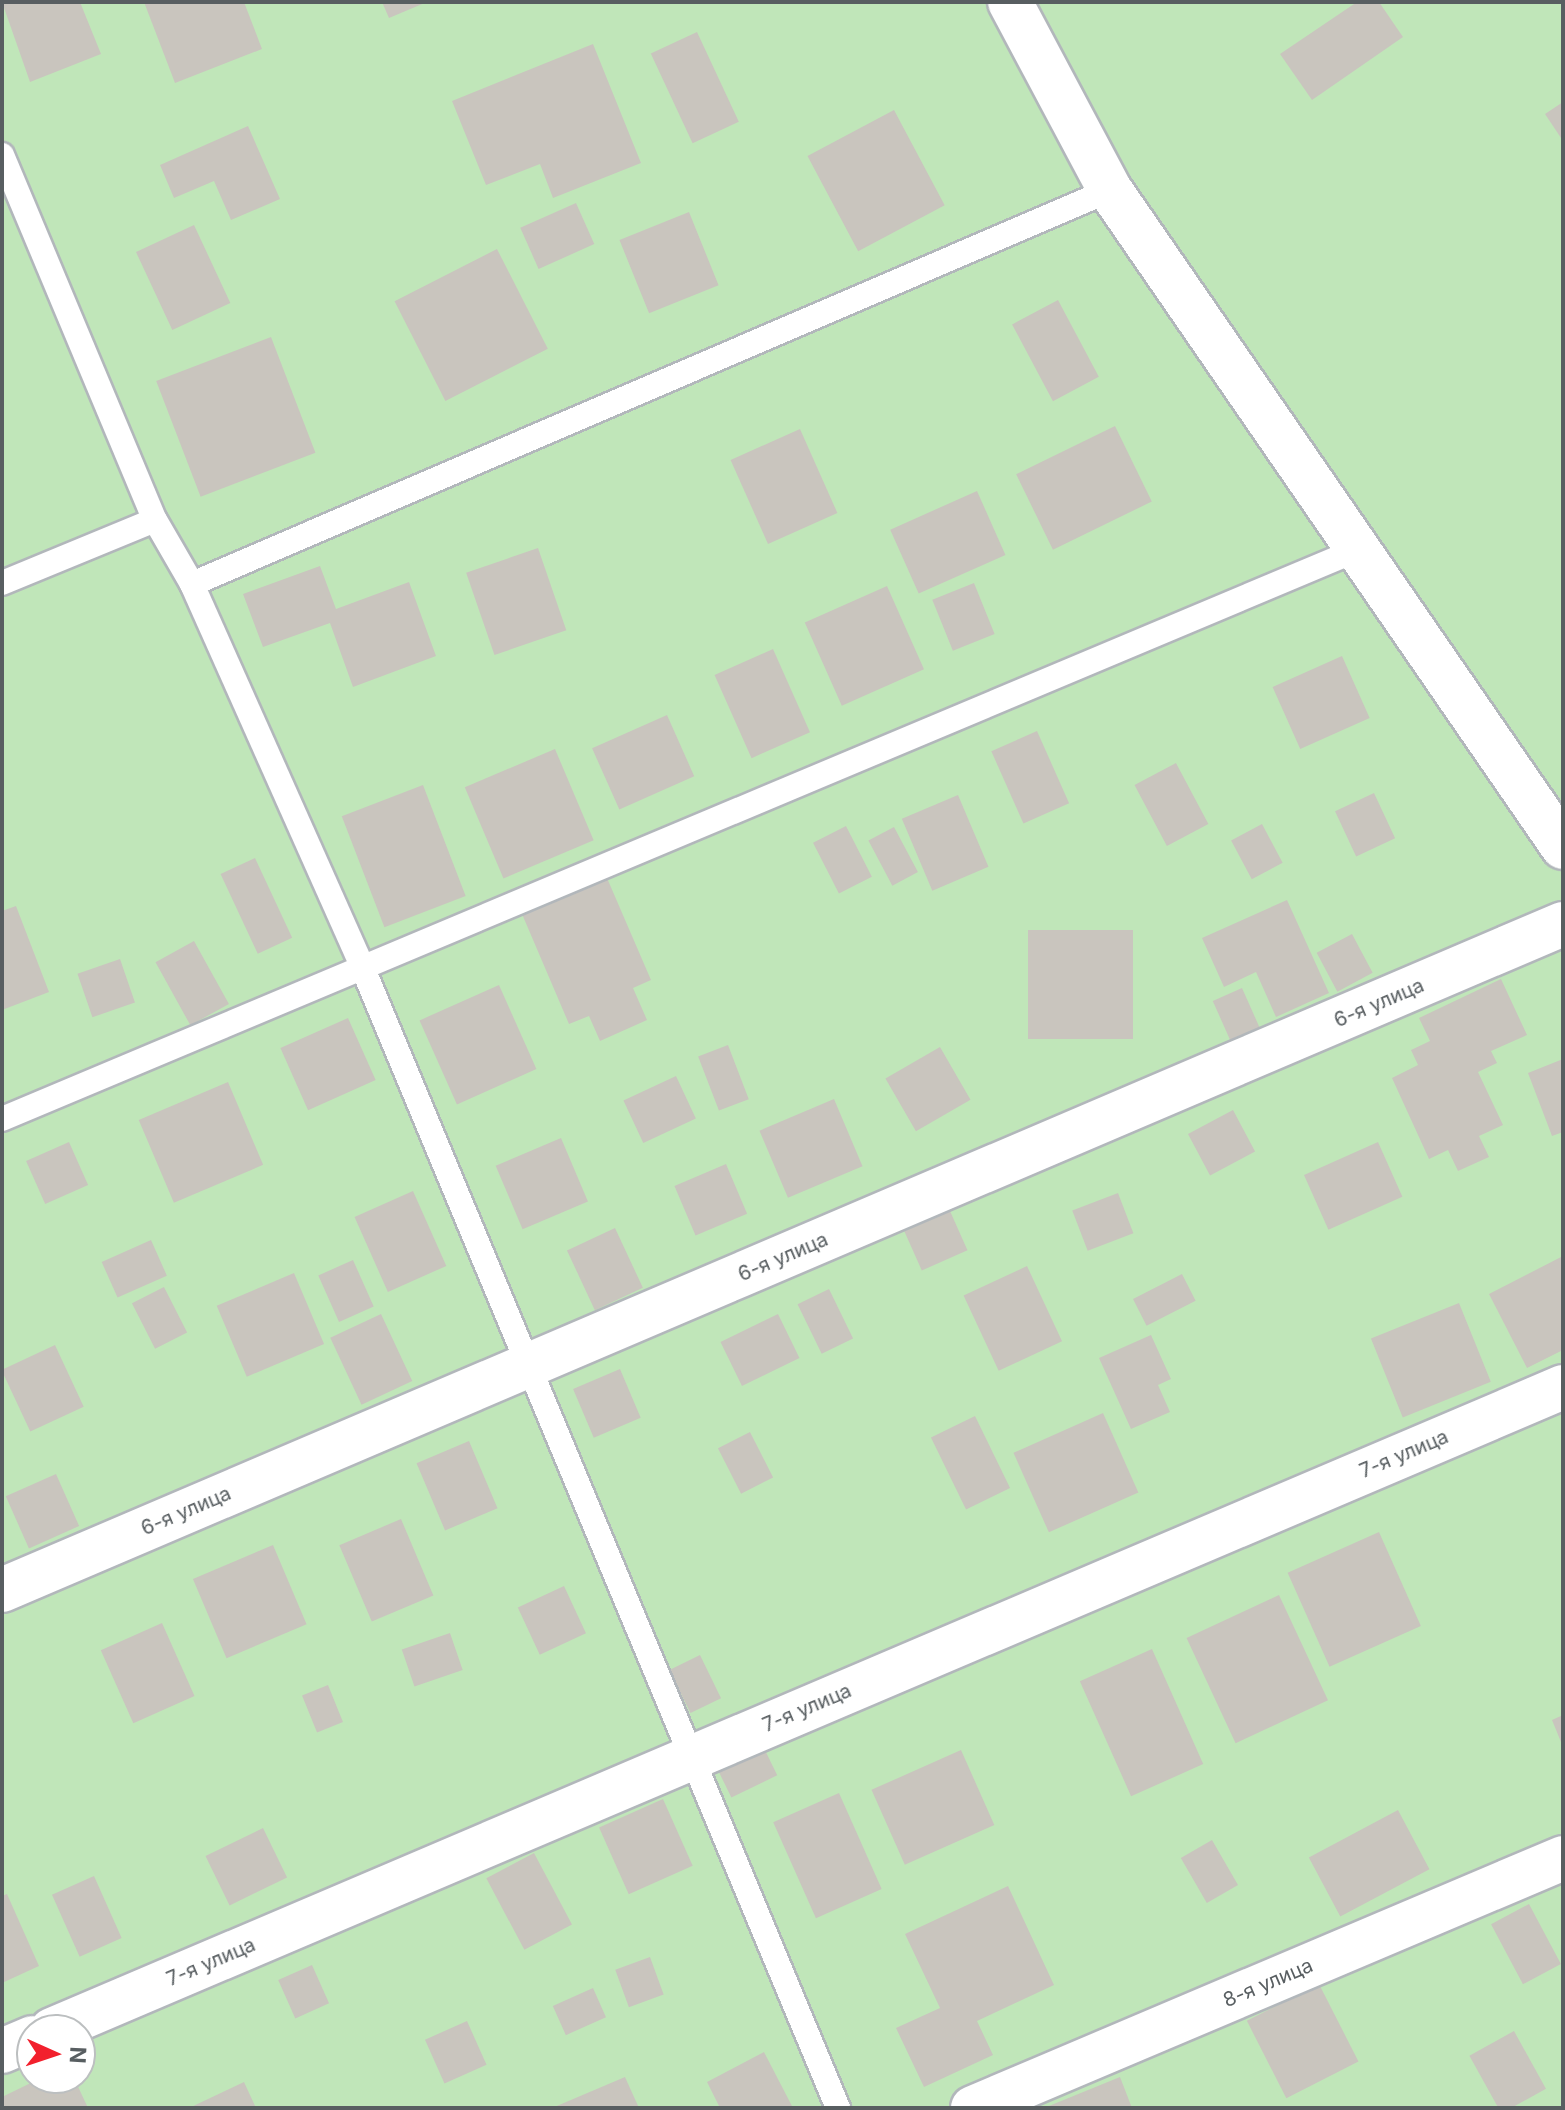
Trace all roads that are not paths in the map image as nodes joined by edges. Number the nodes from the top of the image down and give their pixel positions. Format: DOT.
graph roads {
  1 [pos="1010,2"];
  2 [pos="2,155"];
  3 [pos="1110,190"];
  4 [pos="155,520"];
  5 [pos="1359,549"];
  6 [pos="2,583"];
  7 [pos="192,584"];
  8 [pos="1563,847"];
  9 [pos="1563,924"];
  10 [pos="364,971"];
  11 [pos="2,1119"];
  12 [pos="529,1366"];
  13 [pos="1563,1387"];
  14 [pos="2,1590"];
  15 [pos="692,1757"];
  16 [pos="1563,1858"];
  17 [pos="90,2014"];
  18 [pos="838,2108"];
  19 [pos="973,2108"];
  1 -- 3 [label="street"];
  2 -- 4 [label="lane"];
  3 -- 5 [label="street"];
  3 -- 7 [label="lane"];
  4 -- 6 [label="lane"];
  4 -- 7 [label="lane"];
  5 -- 8 [label="street"];
  5 -- 10 [label="lane"];
  7 -- 10 [label="lane"];
  9 -- 12 [label="street, 6-я улица"];
  10 -- 11 [label="lane"];
  10 -- 12 [label="lane"];
  12 -- 14 [label="street, 6-я улица"];
  12 -- 15 [label="lane"];
  13 -- 15 [label="street, 7-я улица"];
  15 -- 17 [label="street, 7-я улица"];
  15 -- 18 [label="lane"];
  16 -- 19 [label="street, 8-я улица"];
}
